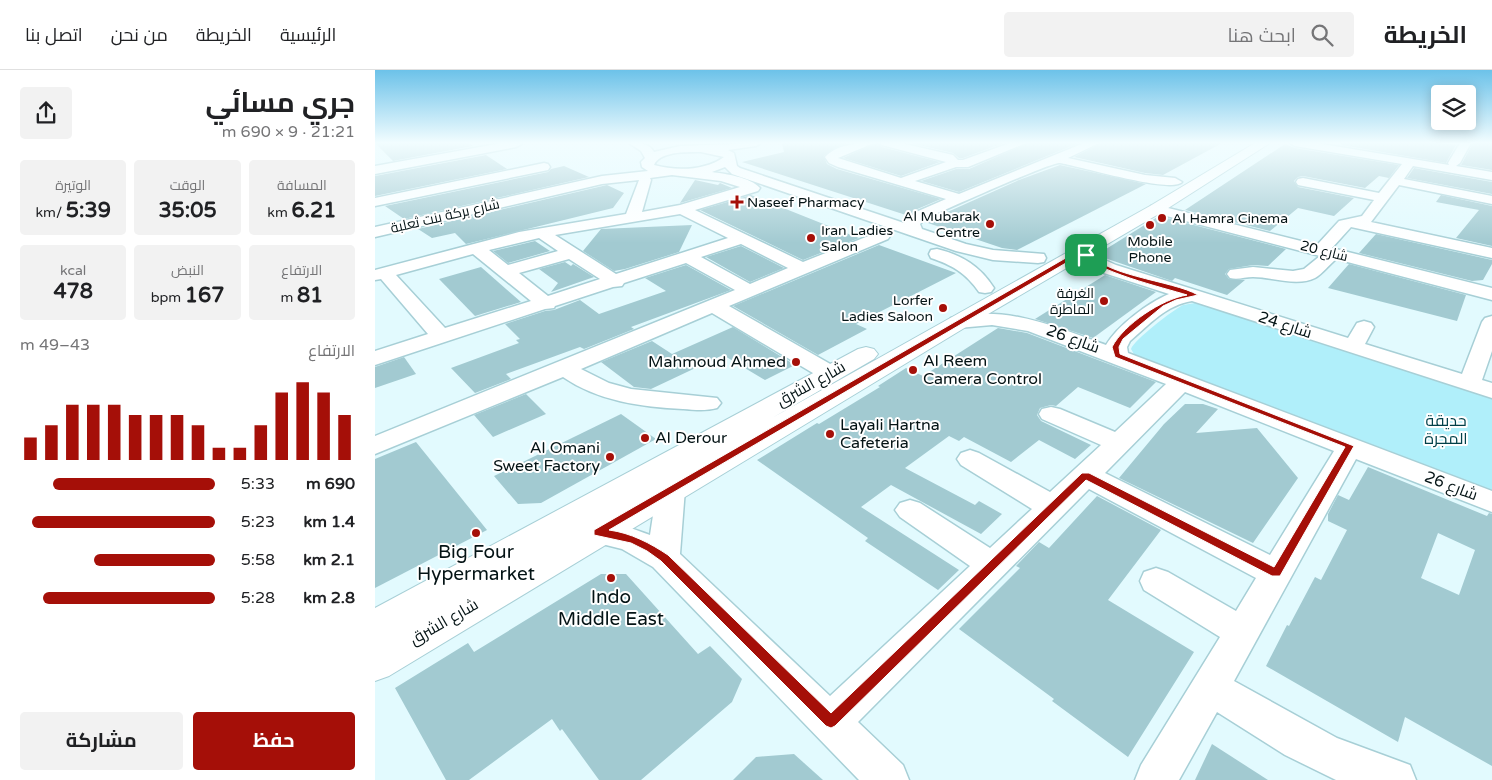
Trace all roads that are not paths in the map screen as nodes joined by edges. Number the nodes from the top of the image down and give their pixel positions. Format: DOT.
graph roads {
  1 [pos="500,176"];
  2 [pos="591,176"];
  3 [pos="715,176"];
  4 [pos="754,176"];
  5 [pos="886,176"];
  6 [pos="920,176"];
  7 [pos="1004,176"];
  8 [pos="1015,176"];
  9 [pos="1132,176"];
  10 [pos="1187,176"];
  11 [pos="1199,176"];
  12 [pos="1400,176"];
  13 [pos="1010,178"];
  14 [pos="645,180"];
  15 [pos="904,181"];
  16 [pos="1396,181"];
  17 [pos="1175,182"];
  18 [pos="1303,182"];
  19 [pos="1447,184"];
  20 [pos="753,188"];
  21 [pos="1471,196"];
  22 [pos="1383,198"];
  23 [pos="960,199"];
  24 [pos="1492,200"];
  25 [pos="375,202"];
  26 [pos="682,209"];
  27 [pos="1156,209"];
  28 [pos="375,217"];
  29 [pos="631,219"];
  30 [pos="421,222"];
  31 [pos="1353,223"];
  32 [pos="382,231"];
  33 [pos="916,232"];
  34 [pos="541,233"];
  35 [pos="881,236"];
  36 [pos="741,239"];
  37 [pos="476,248"];
  38 [pos="1085,250"];
  39 [pos="458,252"];
  40 [pos="1327,252"];
  41 [pos="571,253"];
  42 [pos="981,253"];
  43 [pos="1492,253"];
  44 [pos="688,257"];
  45 [pos="1038,258"];
  46 [pos="965,266"];
  47 [pos="801,268"];
  48 [pos="506,272"];
  49 [pos="379,273"];
  50 [pos="1237,274"];
  51 [pos="616,282"];
  52 [pos="985,288"];
  53 [pos="748,290"];
  54 [pos="1492,294"];
  55 [pos="1195,295"];
  56 [pos="547,304"];
  57 [pos="712,305"];
  58 [pos="958,322"];
  59 [pos="1492,322"];
  60 [pos="1364,327"];
  61 [pos="442,337"];
  62 [pos="1353,347"];
  63 [pos="1117,355"];
  64 [pos="375,358"];
  65 [pos="563,367"];
  66 [pos="831,374"];
  67 [pos="1183,381"];
  68 [pos="1469,384"];
  69 [pos="1492,391"];
  70 [pos="709,402"];
  71 [pos="1051,414"];
  72 [pos="1118,443"];
  73 [pos="375,446"];
  74 [pos="1349,446"];
  75 [pos="971,459"];
  76 [pos="1085,475"];
  77 [pos="671,489"];
  78 [pos="1492,502"];
  79 [pos="1053,507"];
  80 [pos="910,510"];
  81 [pos="597,532"];
  82 [pos="665,558"];
  83 [pos="992,565"];
  84 [pos="1276,573"];
  85 [pos="1156,580"];
  86 [pos="375,626"];
  87 [pos="1242,632"];
  88 [pos="375,663"];
  89 [pos="1210,687"];
  90 [pos="831,722"];
  91 [pos="888,780"];
  92 [pos="1156,780"];
  93 [pos="1395,780"];
  1 -- 25 [label="street"];
  2 -- 30 [label="street, شارع بركة بنت ثعلبة"];
  3 -- 20 [label="street"];
  4 -- 33 [label="street"];
  5 -- 15 [label="street"];
  6 -- 15 [label="street"];
  7 -- 13 [label="street"];
  8 -- 13 [label="street"];
  9 -- 17 [label="street"];
  10 -- 17 [label="main road, شارع الشرق"];
  11 -- 27 [label="main road, شارع الشرق"];
  12 -- 16 [label="street"];
  13 -- 23 [label="street"];
  14 -- 29 [label="street"];
  15 -- 23 [label="street"];
  16 -- 21 [label="street"];
  16 -- 22 [label="street"];
  17 -- 45 [label="main road, شارع الشرق"];
  18 -- 22 [label="street"];
  19 -- 21 [label="street"];
  20 -- 26 [label="street"];
  20 -- 35 [label="street"];
  21 -- 24 [label="street"];
  22 -- 31 [label="street"];
  23 -- 33 [label="street"];
  26 -- 29 [label="street"];
  26 -- 36 [label="street"];
  27 -- 38 [label="main road, شارع الشرق"];
  27 -- 40 [label="street, شارع 20"];
  28 -- 32 [label="street"];
  29 -- 34 [label="street"];
  30 -- 32 [label="street, شارع بركة بنت ثعلبة"];
  30 -- 39 [label="street"];
  31 -- 40 [label="street"];
  31 -- 43 [label="street"];
  33 -- 42 [label="street"];
  34 -- 37 [label="street"];
  34 -- 41 [label="street"];
  35 -- 46 [label="street"];
  35 -- 47 [label="street"];
  36 -- 44 [label="street"];
  36 -- 47 [label="street"];
  37 -- 39 [label="street"];
  37 -- 48 [label="street"];
  38 -- 55 [label="street, شارع 24"];
  38 -- 58 [label="main road, شارع الشرق"];
  39 -- 49 [label="street"];
  40 -- 50 [label="street"];
  40 -- 54 [label="street, شارع 20"];
  41 -- 48 [label="street"];
  41 -- 51 [label="street"];
  42 -- 45 [label="street"];
  42 -- 46 [label="street"];
  44 -- 51 [label="street"];
  44 -- 53 [label="street"];
  45 -- 52 [label="main road, شارع الشرق"];
  46 -- 52 [label="street"];
  47 -- 53 [label="street"];
  48 -- 56 [label="street"];
  49 -- 61 [label="street"];
  51 -- 56 [label="street"];
  52 -- 66 [label="main road, شارع الشرق"];
  53 -- 57 [label="street"];
  55 -- 62 [label="street, شارع 24"];
  55 -- 63 [label="street"];
  56 -- 61 [label="street"];
  57 -- 65 [label="street"];
  57 -- 66 [label="street"];
  58 -- 63 [label="street, شارع 26"];
  58 -- 77 [label="main road, شارع الشرق"];
  59 -- 68 [label="street"];
  60 -- 62 [label="street"];
  61 -- 64 [label="street"];
  62 -- 68 [label="street, شارع 24"];
  63 -- 67 [label="street, شارع 26"];
  65 -- 70 [label="street"];
  65 -- 73 [label="street"];
  66 -- 86 [label="main road, شارع الشرق"];
  67 -- 72 [label="street"];
  67 -- 74 [label="street, شارع 26"];
  68 -- 69 [label="street, شارع 24"];
  71 -- 72 [label="street"];
  72 -- 76 [label="street"];
  74 -- 78 [label="street, شارع 26"];
  74 -- 84 [label="street"];
  75 -- 79 [label="street"];
  76 -- 79 [label="street"];
  76 -- 84 [label="street"];
  77 -- 81 [label="main road, شارع الشرق"];
  77 -- 82 [label="street"];
  79 -- 83 [label="street"];
  80 -- 83 [label="street"];
  81 -- 82 [label="street"];
  81 -- 88 [label="main road, شارع الشرق"];
  82 -- 90 [label="street"];
  83 -- 90 [label="street"];
  84 -- 87 [label="street"];
  85 -- 87 [label="street"];
  87 -- 89 [label="street"];
  89 -- 92 [label="street"];
  89 -- 93 [label="street"];
  90 -- 91 [label="street"];
}
